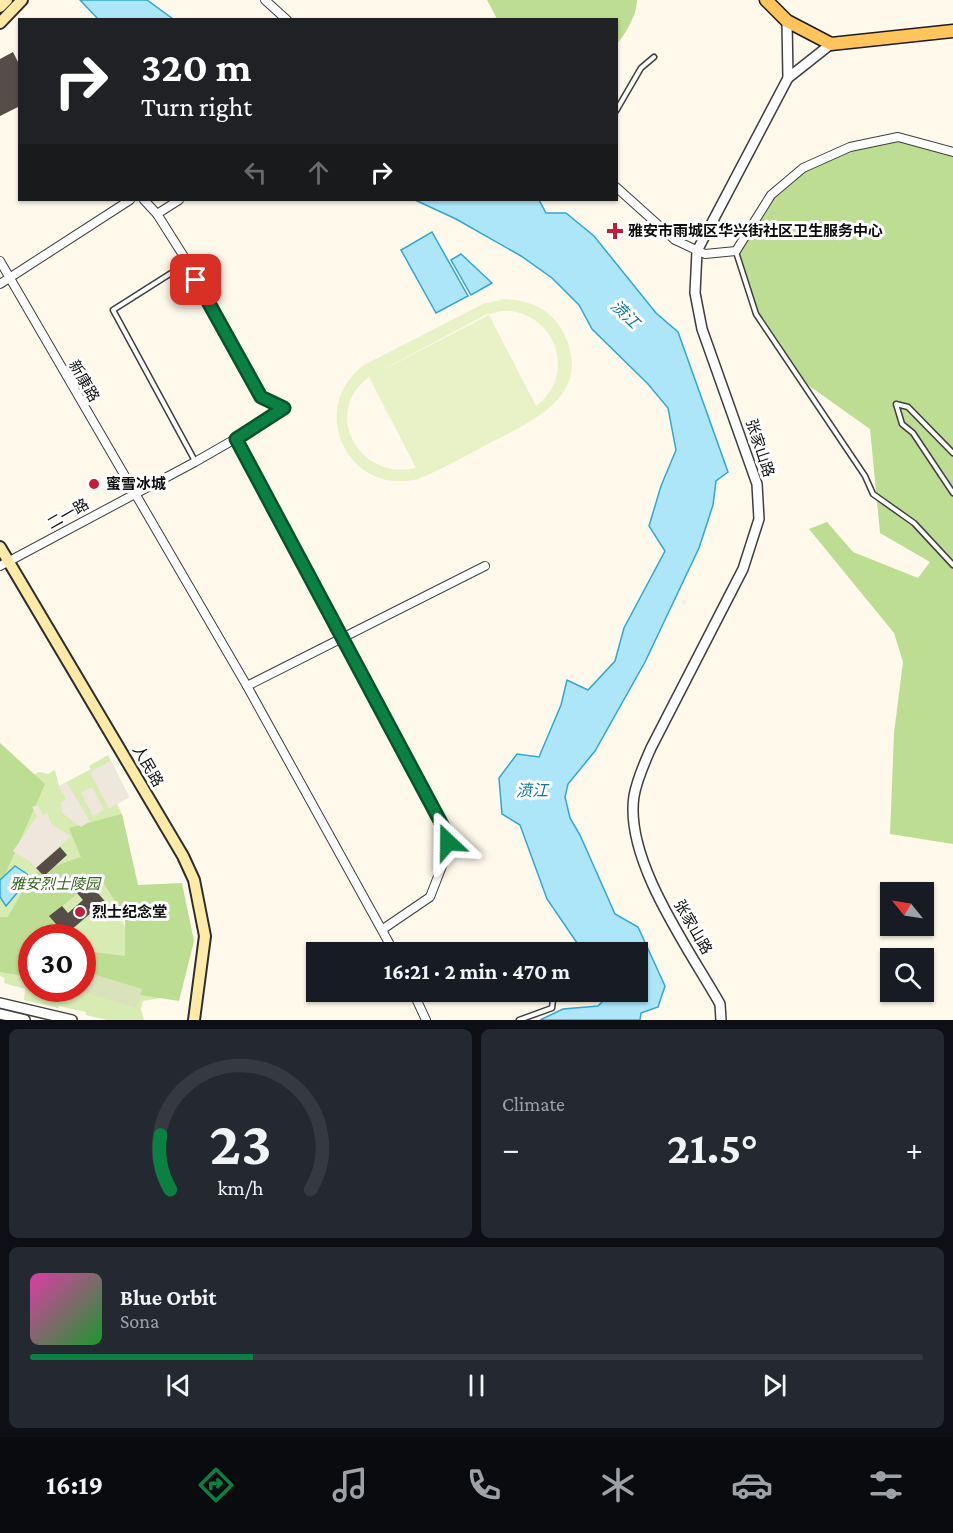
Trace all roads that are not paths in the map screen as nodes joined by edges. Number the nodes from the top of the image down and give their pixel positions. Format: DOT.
graph roads {
  1 [pos="7,0"];
  2 [pos="22,0"];
  3 [pos="265,0"];
  4 [pos="766,0"];
  5 [pos="0,7"];
  6 [pos="285,18"];
  7 [pos="787,21"];
  8 [pos="0,23"];
  9 [pos="953,31"];
  10 [pos="831,44"];
  11 [pos="654,57"];
  12 [pos="788,78"];
  13 [pos="618,108"];
  14 [pos="953,152"];
  15 [pos="618,189"];
  16 [pos="128,201"];
  17 [pos="145,201"];
  18 [pos="177,201"];
  19 [pos="156,214"];
  20 [pos="736,251"];
  21 [pos="697,252"];
  22 [pos="0,261"];
  23 [pos="188,263"];
  24 [pos="9,278"];
  25 [pos="0,284"];
  26 [pos="236,439"];
  27 [pos="953,453"];
  28 [pos="195,462"];
  29 [pos="134,493"];
  30 [pos="953,493"];
  31 [pos="0,547"];
  32 [pos="5,563"];
  33 [pos="953,565"];
  34 [pos="485,566"];
  35 [pos="341,638"];
  36 [pos="247,686"];
  37 [pos="383,929"];
  38 [pos="389,942"];
  39 [pos="418,1002"];
  40 [pos="553,1002"];
  41 [pos="0,1004"];
  42 [pos="0,1014"];
  43 [pos="25,1020"];
  44 [pos="72,1020"];
  45 [pos="194,1020"];
  46 [pos="426,1020"];
  47 [pos="519,1020"];
  48 [pos="721,1020"];
  1 -- 5 [label="main road"];
  2 -- 8 [label="main road"];
  3 -- 6 [label="street"];
  4 -- 7 [label="main road"];
  7 -- 10 [label="main road"];
  7 -- 12 [label="street"];
  9 -- 10 [label="main road"];
  10 -- 12 [label="street, 张家山路"];
  11 -- 13 [label="lane"];
  12 -- 21 [label="street, 张家山路"];
  14 -- 20 [label="street"];
  15 -- 21 [label="street"];
  16 -- 24 [label="street"];
  17 -- 19 [label="street"];
  18 -- 19 [label="street"];
  19 -- 23 [label="street"];
  20 -- 21 [label="street"];
  20 -- 33 [label="lane"];
  21 -- 48 [label="street, 张家山路"];
  22 -- 24 [label="street, 新康路"];
  23 -- 26 [label="street, 二一路"];
  23 -- 28 [label="lane"];
  24 -- 25 [label="street"];
  24 -- 29 [label="street, 新康路"];
  26 -- 28 [label="street, 二一路"];
  26 -- 35 [label="street"];
  27 -- 30 [label="lane"];
  28 -- 29 [label="street, 二一路"];
  29 -- 32 [label="street, 二一路"];
  29 -- 36 [label="street, 新康路"];
  31 -- 32 [label="main road, 人民路"];
  32 -- 45 [label="main road, 人民路"];
  34 -- 35 [label="street"];
  35 -- 36 [label="street"];
  35 -- 37 [label="street"];
  36 -- 37 [label="street, 新康路"];
  37 -- 38 [label="street, 新康路"];
  39 -- 46 [label="street"];
  40 -- 47 [label="lane"];
  41 -- 44 [label="street"];
  42 -- 43 [label="street"];
}
